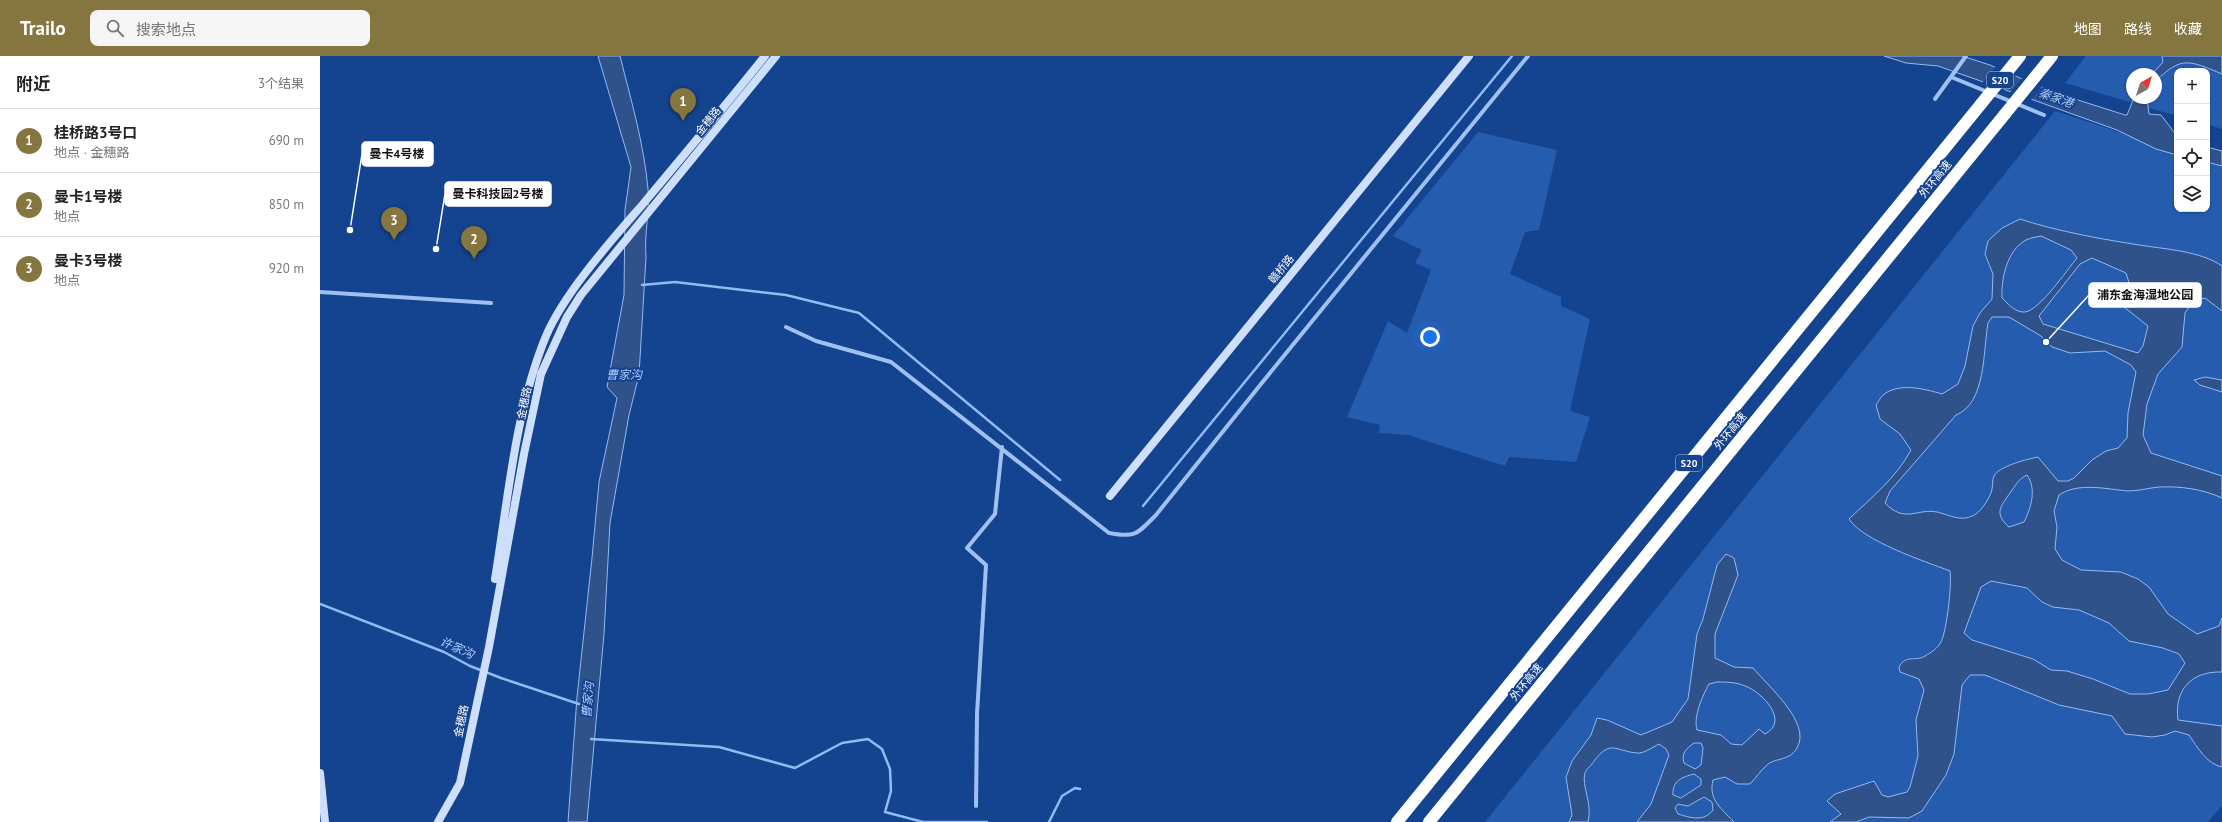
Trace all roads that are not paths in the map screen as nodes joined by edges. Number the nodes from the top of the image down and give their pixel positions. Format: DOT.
graph roads {
  1 [pos="765,56"];
  2 [pos="776,56"];
  3 [pos="1469,56"];
  4 [pos="1528,56"];
  5 [pos="1966,56"];
  6 [pos="2020,56"];
  7 [pos="2052,56"];
  8 [pos="1952,75"];
  9 [pos="1935,99"];
  10 [pos="2044,115"];
  11 [pos="671,171"];
  12 [pos="677,177"];
  13 [pos="320,292"];
  14 [pos="491,303"];
  15 [pos="786,327"];
  16 [pos="1002,447"];
  17 [pos="1110,496"];
  18 [pos="487,646"];
  19 [pos="479,680"];
  20 [pos="320,773"];
  21 [pos="976,806"];
  22 [pos="325,822"];
  23 [pos="432,822"];
  24 [pos="438,822"];
  25 [pos="1397,822"];
  26 [pos="1429,822"];
  1 -- 11 [label="street, 金穗路"];
  2 -- 12 [label="street, 金穗路"];
  3 -- 17 [label="street, 赣桥路"];
  4 -- 16 [label="street"];
  5 -- 8 [label="street"];
  6 -- 25 [label="highway, 外环高速 / S20, bridge"];
  7 -- 26 [label="highway, 外环高速 / S20, bridge"];
  8 -- 9 [label="street"];
  8 -- 10 [label="street"];
  11 -- 12 [label="street"];
  11 -- 18 [label="street, 金穗路"];
  12 -- 18 [label="street, 金穗路"];
  13 -- 14 [label="street"];
  15 -- 16 [label="street"];
  16 -- 21 [label="street"];
  18 -- 19 [label="street, 金穗路"];
  19 -- 23 [label="street, 金穗路"];
  19 -- 24 [label="street, 金穗路"];
  20 -- 22 [label="street"];
}
